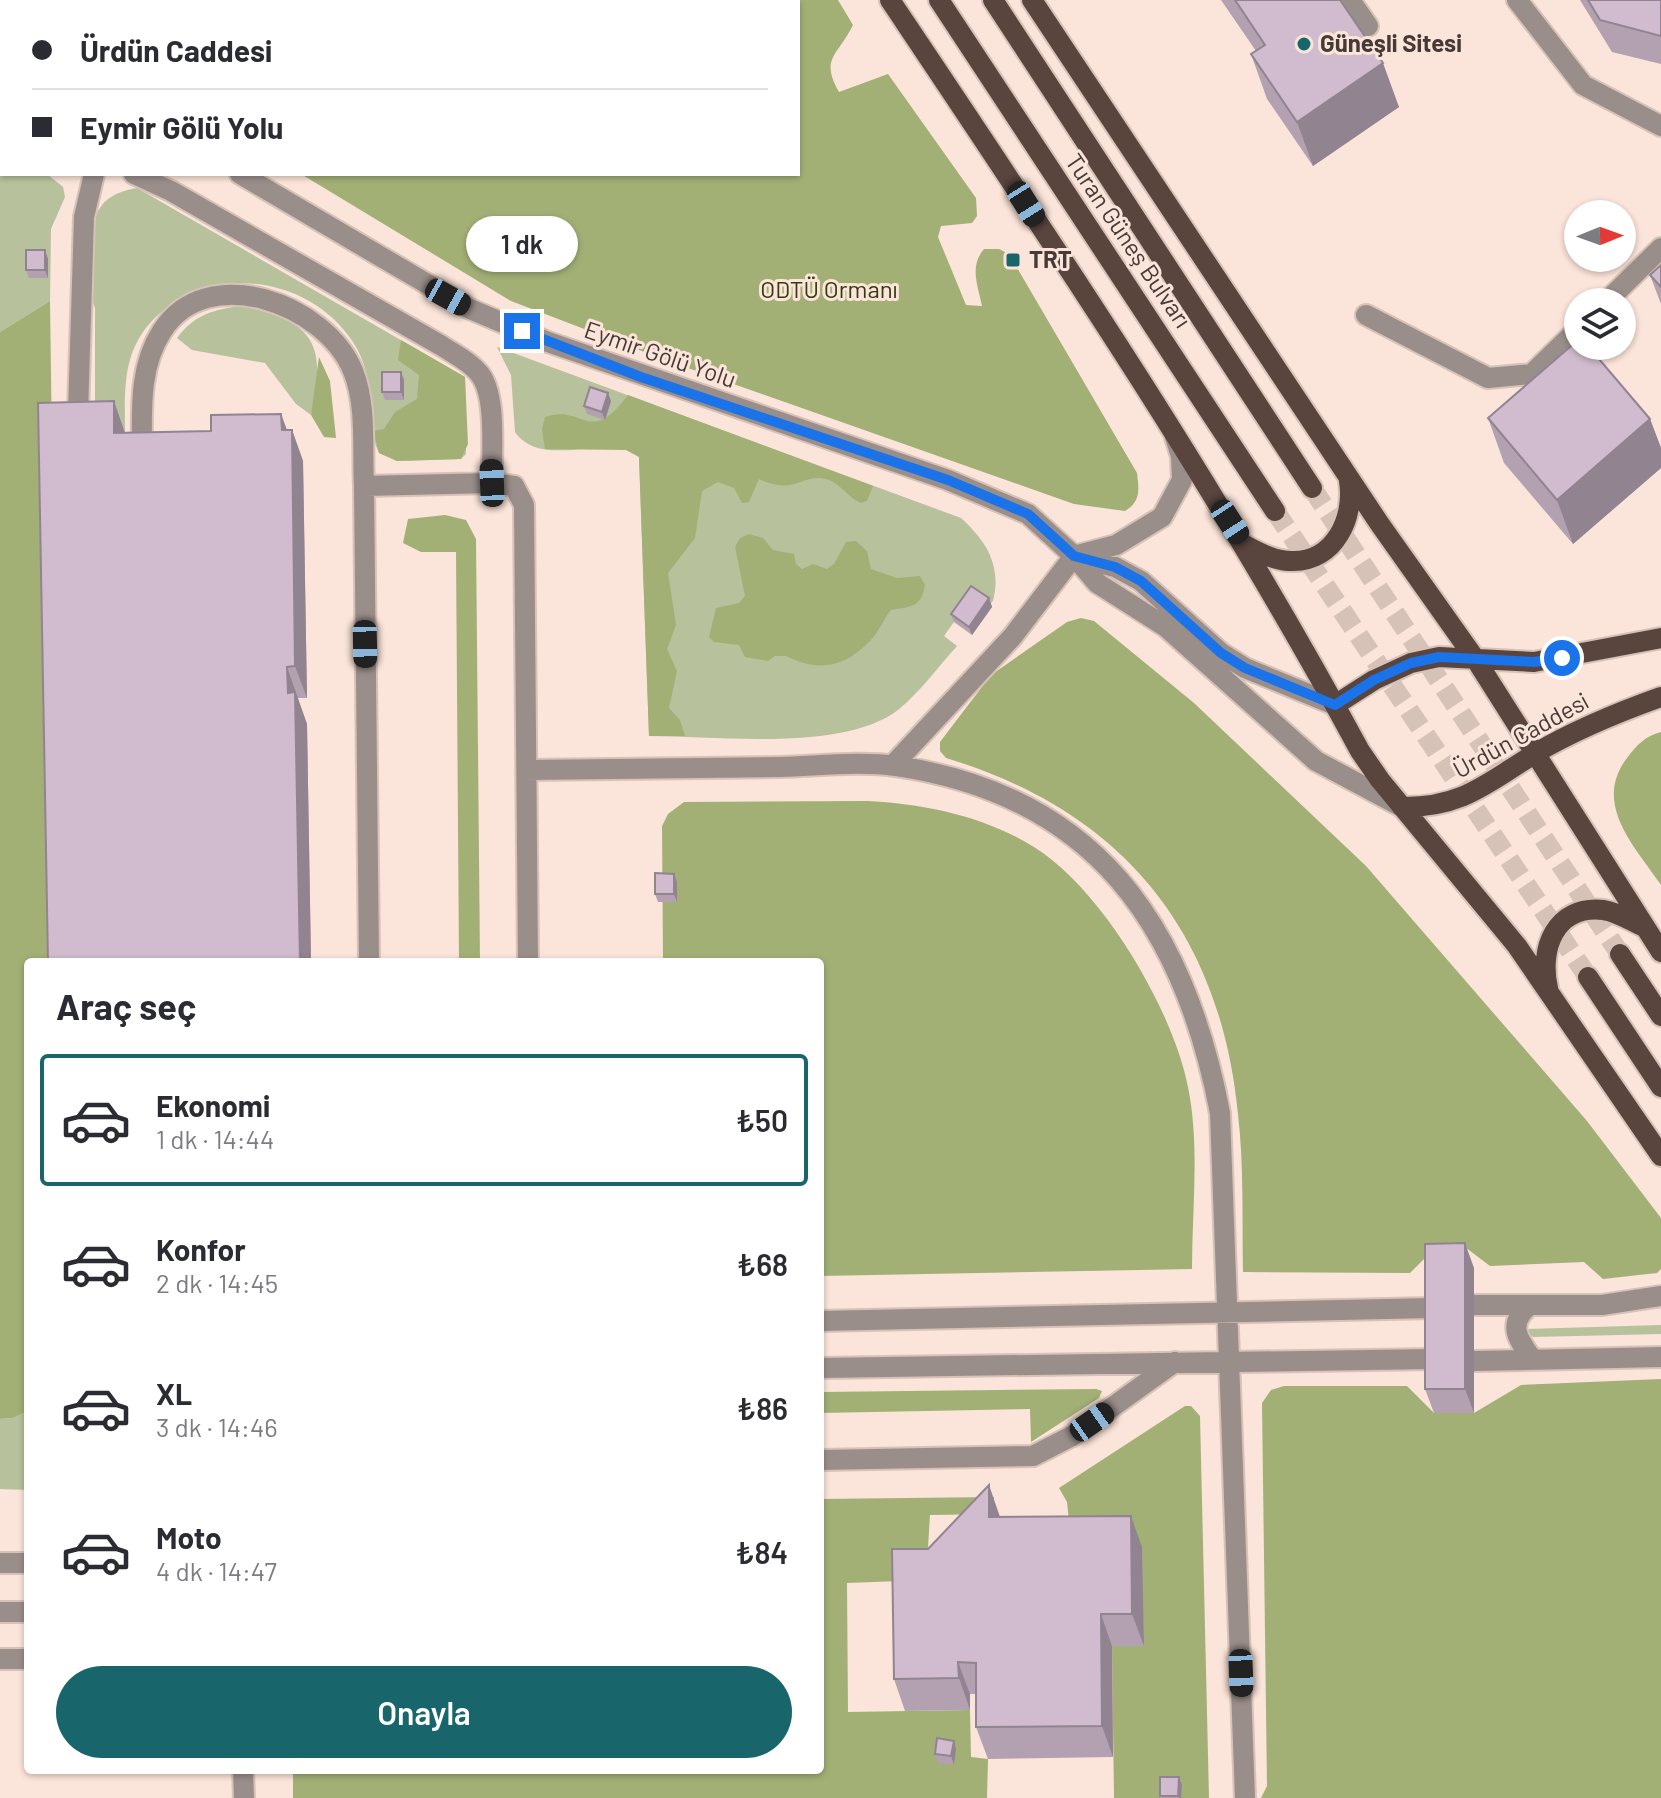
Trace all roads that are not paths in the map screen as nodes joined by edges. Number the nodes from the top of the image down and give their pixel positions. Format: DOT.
graph roads {
  1 [pos="890,0"];
  2 [pos="939,0"];
  3 [pos="993,0"];
  4 [pos="1032,0"];
  5 [pos="1350,0"];
  6 [pos="1517,0"];
  7 [pos="1368,26"];
  8 [pos="1661,126"];
  9 [pos="94,176"];
  10 [pos="138,176"];
  11 [pos="243,176"];
  12 [pos="1661,248"];
  13 [pos="1620,288"];
  14 [pos="1366,315"];
  15 [pos="1564,343"];
  16 [pos="78,414"];
  17 [pos="1173,434"];
  18 [pos="142,456"];
  19 [pos="1349,478"];
  20 [pos="492,483"];
  21 [pos="364,486"];
  22 [pos="1312,488"];
  23 [pos="1275,511"];
  24 [pos="1245,545"];
  25 [pos="1074,556"];
  26 [pos="1661,638"];
  27 [pos="1476,660"];
  28 [pos="1661,697"];
  29 [pos="1335,705"];
  30 [pos="1535,753"];
  31 [pos="893,765"];
  32 [pos="527,770"];
  33 [pos="1402,807"];
  34 [pos="1644,927"];
  35 [pos="1661,952"];
  36 [pos="1620,954"];
  37 [pos="369,958"];
  38 [pos="528,958"];
  39 [pos="1588,977"];
  40 [pos="1550,998"];
  41 [pos="1661,1016"];
  42 [pos="1661,1087"];
  43 [pos="1661,1156"];
  44 [pos="1661,1296"];
  45 [pos="1474,1305"];
  46 [pos="1530,1305"];
  47 [pos="1433,1308"];
  48 [pos="1228,1313"];
  49 [pos="824,1321"];
  50 [pos="1661,1357"];
  51 [pos="1434,1359"];
  52 [pos="1532,1359"];
  53 [pos="1230,1361"];
  54 [pos="1474,1361"];
  55 [pos="1175,1362"];
  56 [pos="824,1368"];
  57 [pos="824,1460"];
  58 [pos="0,1563"];
  59 [pos="24,1563"];
  60 [pos="0,1612"];
  61 [pos="24,1612"];
  62 [pos="0,1659"];
  63 [pos="24,1659"];
  64 [pos="243,1774"];
  65 [pos="244,1798"];
  66 [pos="1245,1798"];
  1 -- 17 [label="main road"];
  2 -- 23 [label="main road, Turan Güneş Bulvarı"];
  3 -- 22 [label="main road, Turan Güneş Bulvarı"];
  4 -- 19 [label="main road"];
  5 -- 7 [label="street"];
  6 -- 8 [label="street"];
  9 -- 16 [label="street"];
  10 -- 20 [label="street"];
  11 -- 25 [label="street, Eymir Gölü Yolu"];
  12 -- 13 [label="street"];
  14 -- 15 [label="street"];
  17 -- 24 [label="main road"];
  17 -- 25 [label="street"];
  18 -- 21 [label="street"];
  19 -- 24 [label="main road"];
  19 -- 27 [label="main road"];
  20 -- 21 [label="street"];
  20 -- 32 [label="street"];
  21 -- 37 [label="street"];
  24 -- 29 [label="main road"];
  25 -- 29 [label="street"];
  25 -- 31 [label="street"];
  25 -- 33 [label="street, Eymir Gölü Yolu"];
  26 -- 27 [label="main road, Ürdün Caddesi"];
  27 -- 29 [label="main road, Ürdün Caddesi"];
  27 -- 30 [label="main road"];
  28 -- 30 [label="main road, Ürdün Caddesi"];
  29 -- 33 [label="main road"];
  30 -- 33 [label="main road, Ürdün Caddesi"];
  30 -- 34 [label="main road"];
  31 -- 32 [label="street"];
  31 -- 48 [label="street"];
  32 -- 38 [label="street"];
  33 -- 40 [label="main road"];
  34 -- 35 [label="main road"];
  34 -- 40 [label="main road"];
  36 -- 41 [label="main road"];
  39 -- 42 [label="main road"];
  40 -- 43 [label="main road"];
  44 -- 46 [label="street"];
  45 -- 46 [label="street"];
  46 -- 52 [label="street"];
  47 -- 48 [label="street"];
  48 -- 49 [label="street"];
  48 -- 53 [label="street"];
  50 -- 52 [label="street"];
  51 -- 53 [label="street"];
  52 -- 54 [label="street"];
  53 -- 55 [label="street"];
  53 -- 66 [label="street"];
  55 -- 56 [label="street"];
  55 -- 57 [label="street"];
  58 -- 59 [label="street"];
  60 -- 61 [label="street"];
  62 -- 63 [label="street"];
  64 -- 65 [label="street"];
}
